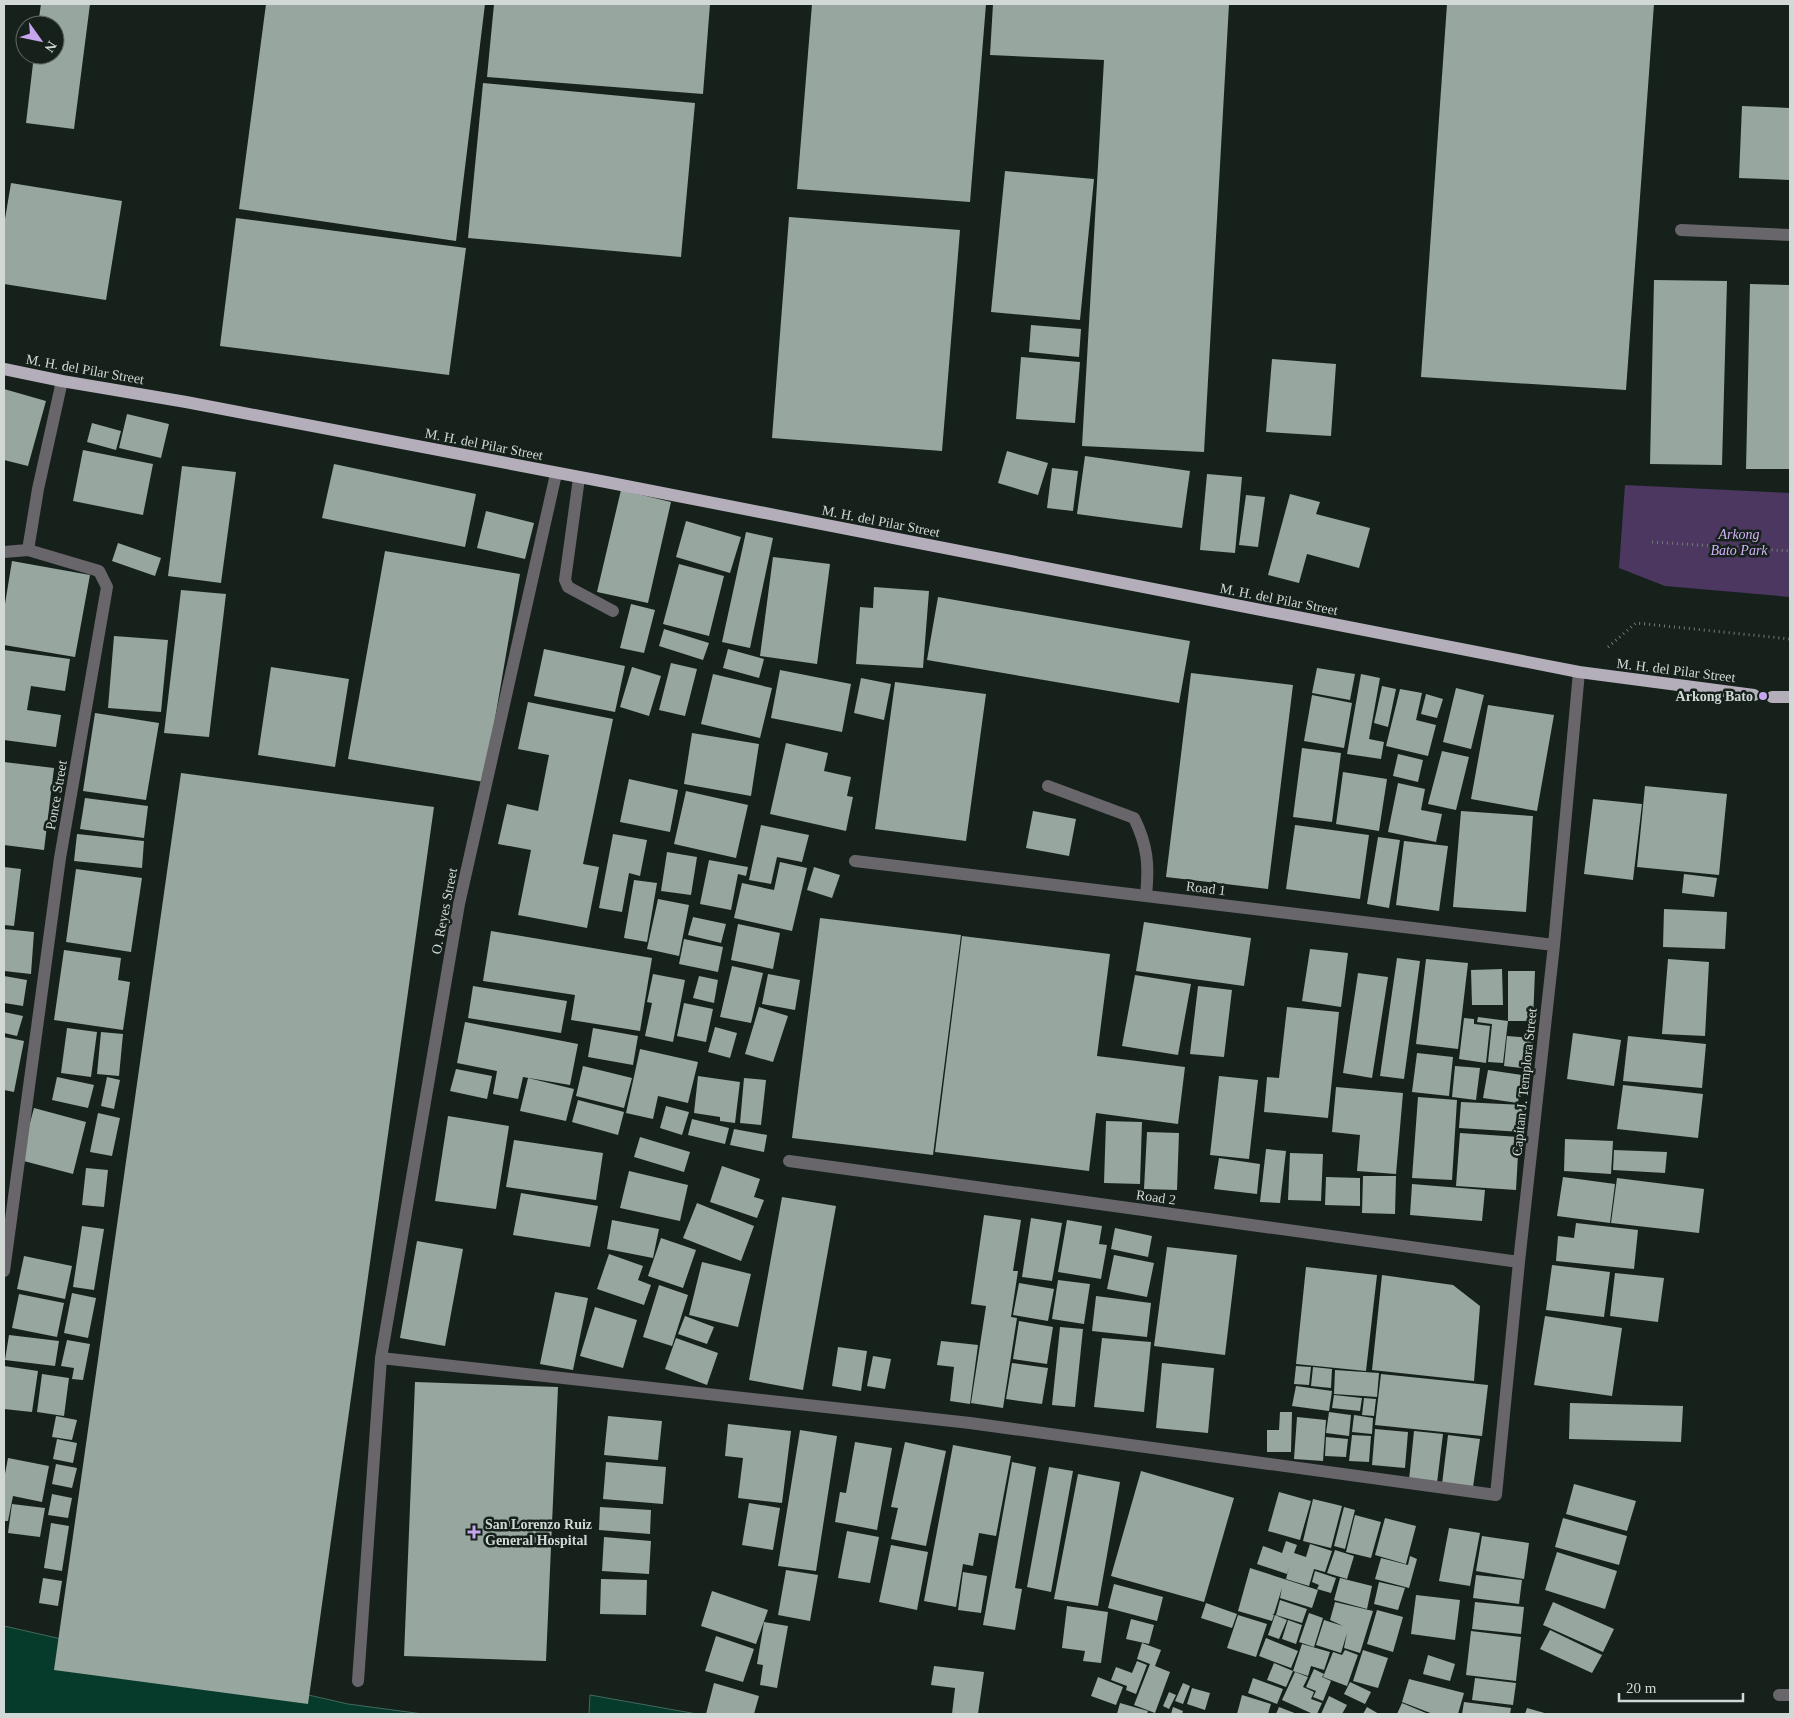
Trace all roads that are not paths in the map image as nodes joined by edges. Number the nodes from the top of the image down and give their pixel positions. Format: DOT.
graph roads {
  1 [pos="1681,230"];
  2 [pos="1790,235"];
  3 [pos="4,369"];
  4 [pos="62,381"];
  5 [pos="556,474"];
  6 [pos="579,478"];
  7 [pos="28,550"];
  8 [pos="4,552"];
  9 [pos="613,611"];
  10 [pos="1580,672"];
  11 [pos="1754,695"];
  12 [pos="1772,697"];
  13 [pos="1790,697"];
  14 [pos="1048,786"];
  15 [pos="855,861"];
  16 [pos="1146,896"];
  17 [pos="1554,945"];
  18 [pos="789,1161"];
  19 [pos="1519,1262"];
  20 [pos="4,1271"];
  21 [pos="381,1358"];
  22 [pos="358,1681"];
  1 -- 2 [label="street"];
  3 -- 4 [label="main road, M. H. del Pilar Street"];
  4 -- 5 [label="main road, M. H. del Pilar Street"];
  4 -- 7 [label="street"];
  5 -- 6 [label="main road, M. H. del Pilar Street"];
  5 -- 21 [label="street, O. Reyes Street"];
  6 -- 9 [label="street"];
  6 -- 10 [label="main road, M. H. del Pilar Street"];
  7 -- 8 [label="street"];
  7 -- 20 [label="street, Ponce Street"];
  10 -- 11 [label="main road, M. H. del Pilar Street"];
  10 -- 17 [label="street, Capitan J. Templora Street"];
  12 -- 13 [label="main road"];
  14 -- 16 [label="street"];
  15 -- 16 [label="street, Road 1"];
  16 -- 17 [label="street, Road 1"];
  17 -- 19 [label="street, Capitan J. Templora Street"];
  18 -- 19 [label="street, Road 2"];
  19 -- 21 [label="street, Capitan J. Templora Street"];
  21 -- 22 [label="street, O. Reyes Street"];
}
